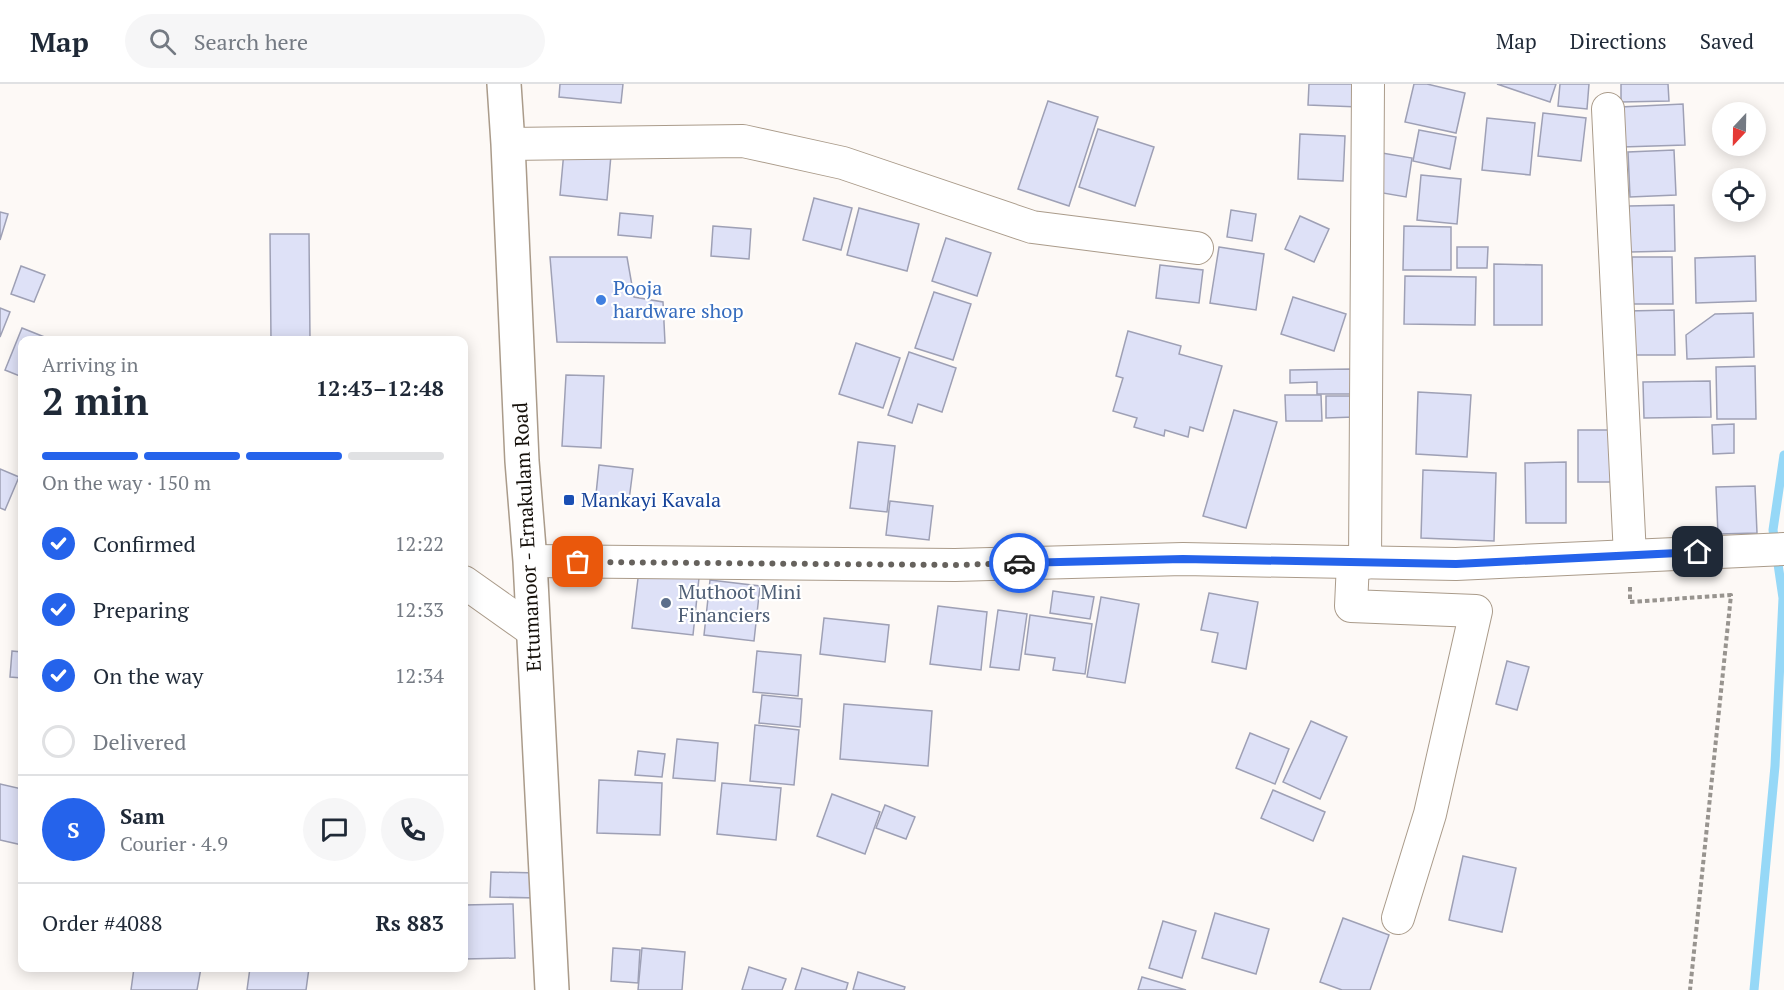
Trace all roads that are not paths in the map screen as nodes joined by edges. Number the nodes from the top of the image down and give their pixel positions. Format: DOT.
graph roads {
  1 [pos="504,84"];
  2 [pos="1368,84"];
  3 [pos="1608,109"];
  4 [pos="508,144"];
  5 [pos="1197,248"];
  6 [pos="1775,549"];
  7 [pos="1630,556"];
  8 [pos="530,561"];
  9 [pos="1359,562"];
  10 [pos="468,585"];
  11 [pos="533,631"];
  12 [pos="1398,918"];
  13 [pos="552,990"];
  1 -- 4 [label="main road, Ettumanoor - Ernakulam Road"];
  2 -- 9 [label="street"];
  3 -- 7 [label="street"];
  4 -- 5 [label="street"];
  4 -- 8 [label="main road, Ettumanoor - Ernakulam Road"];
  6 -- 7 [label="street"];
  7 -- 9 [label="street"];
  8 -- 9 [label="street"];
  8 -- 11 [label="main road, Ettumanoor - Ernakulam Road"];
  9 -- 12 [label="street"];
  10 -- 11 [label="street"];
  11 -- 13 [label="main road, Ettumanoor - Ernakulam Road"];
}
